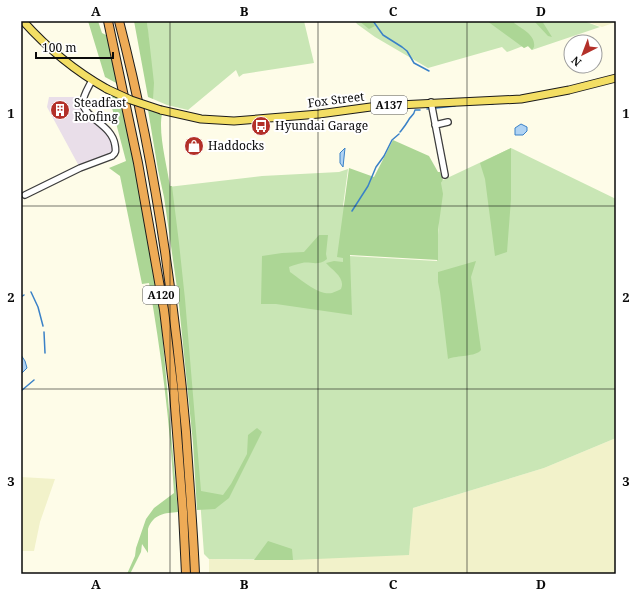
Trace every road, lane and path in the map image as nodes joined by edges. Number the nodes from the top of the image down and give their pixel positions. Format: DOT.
graph roads {
  1 [pos="22,21"];
  2 [pos="108,21"];
  3 [pos="119,21"];
  4 [pos="616,78"];
  5 [pos="92,80"];
  6 [pos="432,107"];
  7 [pos="448,122"];
  8 [pos="435,125"];
  9 [pos="445,175"];
  10 [pos="25,195"];
  11 [pos="186,574"];
  12 [pos="195,574"];
  1 -- 5 [label="main road, A137"];
  2 -- 11 [label="highway, A120"];
  3 -- 12 [label="highway, A120"];
  4 -- 6 [label="main road, Fox Street / A137"];
  5 -- 6 [label="main road, Fox Street / A137, bridge"];
  5 -- 10 [label="street"];
  6 -- 8 [label="street"];
  7 -- 8 [label="street"];
  8 -- 9 [label="street"];
}
